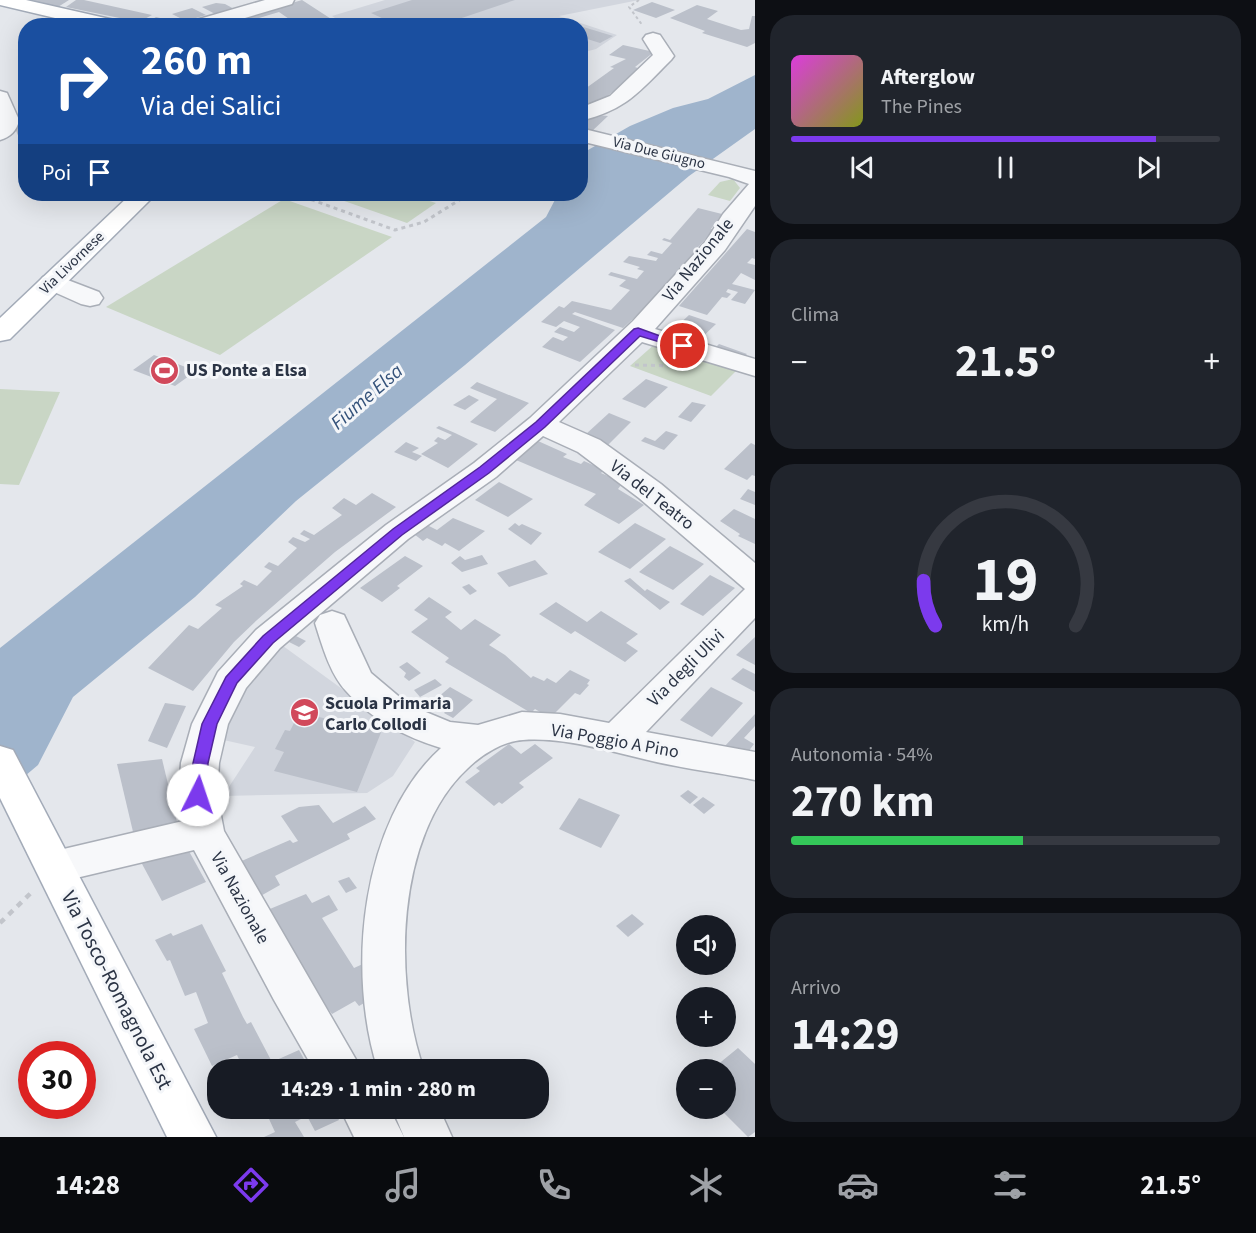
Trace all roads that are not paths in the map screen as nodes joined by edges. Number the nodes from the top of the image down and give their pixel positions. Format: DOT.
graph roads {
  1 [pos="1,0"];
  2 [pos="235,0"];
  3 [pos="285,0"];
  4 [pos="263,6"];
  5 [pos="81,18"];
  6 [pos="223,18"];
  7 [pos="653,39"];
  8 [pos="0,97"];
  9 [pos="588,123"];
  10 [pos="588,130"];
  11 [pos="0,133"];
  12 [pos="749,180"];
  13 [pos="137,201"];
  14 [pos="52,282"];
  15 [pos="90,298"];
  16 [pos="638,332"];
  17 [pos="0,333"];
  18 [pos="755,368"];
  19 [pos="540,424"];
  20 [pos="755,581"];
  21 [pos="755,598"];
  22 [pos="332,623"];
  23 [pos="617,738"];
  24 [pos="477,739"];
  25 [pos="0,760"];
  26 [pos="755,766"];
  27 [pos="204,832"];
  28 [pos="49,855"];
  29 [pos="332,1059"];
  30 [pos="397,1059"];
  31 [pos="369,1119"];
  32 [pos="421,1119"];
  33 [pos="192,1137"];
  34 [pos="380,1137"];
  35 [pos="428,1137"];
  1 -- 5 [label="main road"];
  2 -- 4 [label="street"];
  3 -- 4 [label="street"];
  4 -- 6 [label="street"];
  7 -- 9 [label="street"];
  8 -- 11 [label="street"];
  10 -- 12 [label="street, Via Due Giugno"];
  12 -- 16 [label="street, Via Nazionale"];
  13 -- 14 [label="main road, Via Livornese"];
  14 -- 15 [label="street"];
  14 -- 17 [label="main road, Via Livornese"];
  16 -- 18 [label="street"];
  16 -- 19 [label="street, Via Nazionale"];
  19 -- 20 [label="street, Via del Teatro"];
  19 -- 27 [label="street, Via Nazionale"];
  21 -- 23 [label="street, Via degli Ulivi"];
  22 -- 24 [label="street"];
  23 -- 24 [label="street, Via Poggio A Pino"];
  23 -- 26 [label="street, Via Poggio A Pino"];
  24 -- 30 [label="street, Via Poggio A Pino"];
  25 -- 28 [label="main road, Via Tosco-Romagnola Est"];
  27 -- 28 [label="street"];
  27 -- 29 [label="street, Via Nazionale"];
  28 -- 33 [label="main road, Via Tosco-Romagnola Est"];
  31 -- 34 [label="street"];
  32 -- 35 [label="street"];
}
